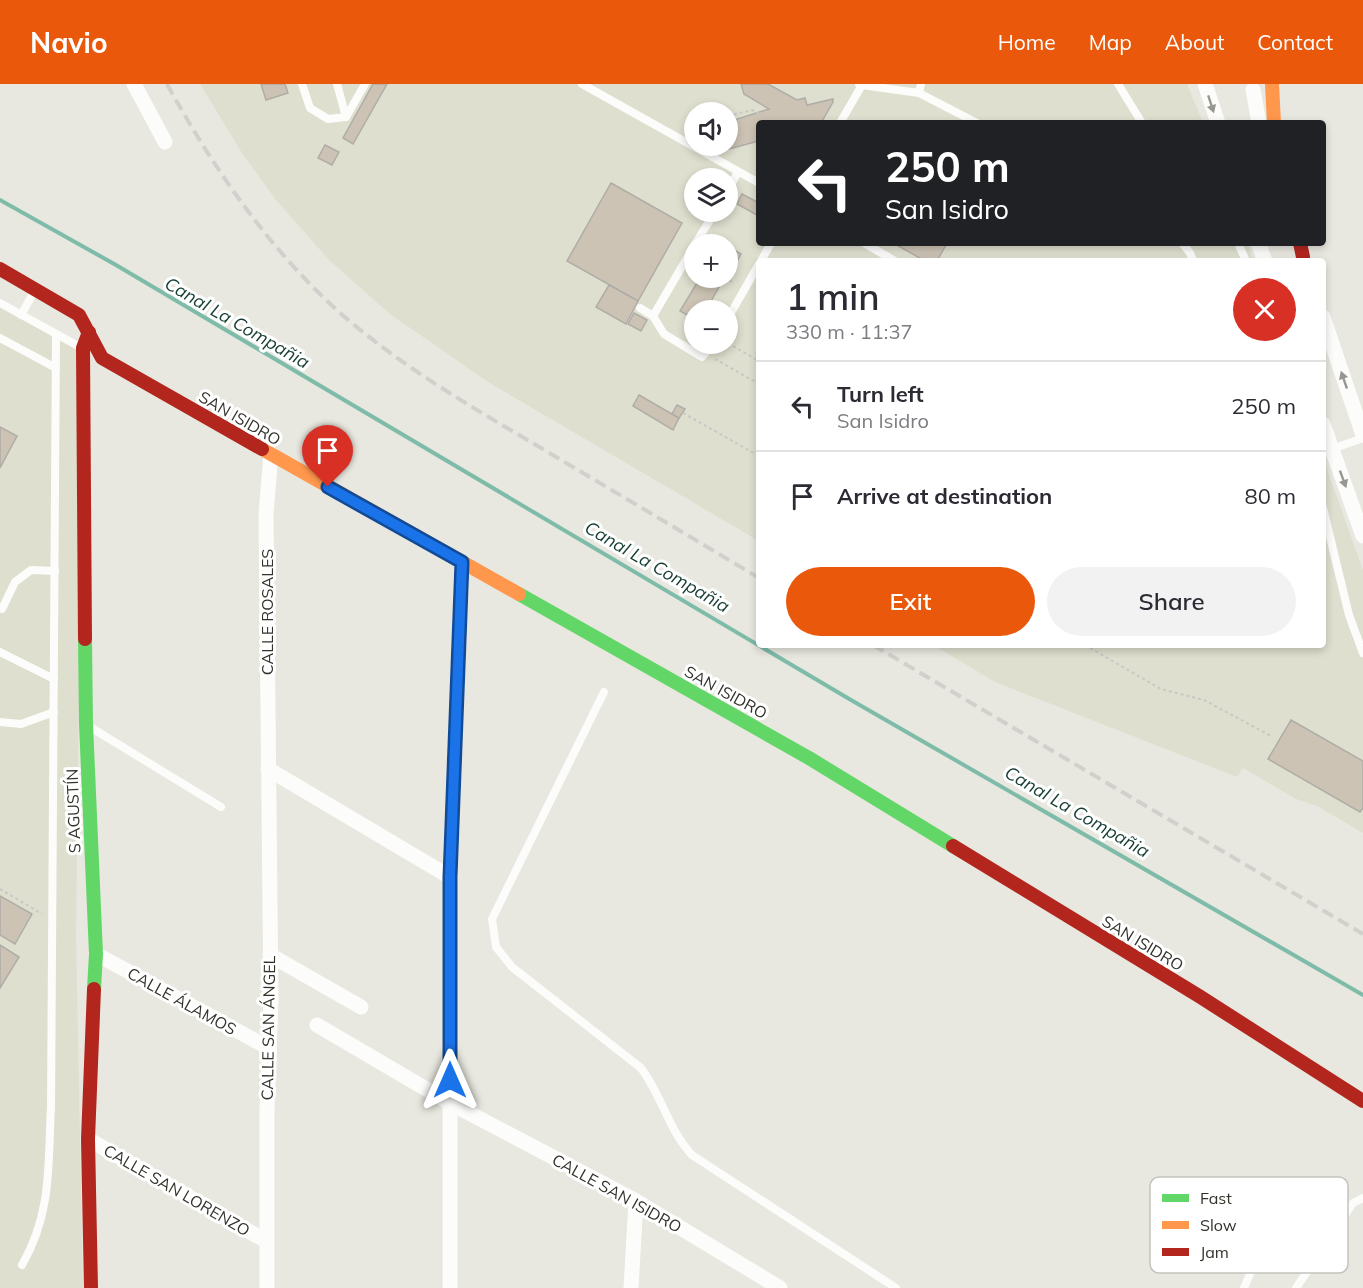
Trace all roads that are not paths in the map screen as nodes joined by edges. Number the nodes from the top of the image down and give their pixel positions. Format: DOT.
graph roads {
  1 [pos="134,84"];
  2 [pos="302,84"];
  3 [pos="337,84"];
  4 [pos="365,84"];
  5 [pos="582,84"];
  6 [pos="860,84"];
  7 [pos="921,84"];
  8 [pos="1118,84"];
  9 [pos="1205,84"];
  10 [pos="1272,84"];
  11 [pos="1253,90"];
  12 [pos="919,93"];
  13 [pos="346,117"];
  14 [pos="842,120"];
  15 [pos="971,120"];
  16 [pos="1140,120"];
  17 [pos="1217,120"];
  18 [pos="1258,120"];
  19 [pos="1274,120"];
  20 [pos="165,142"];
  21 [pos="731,168"];
  22 [pos="738,172"];
  23 [pos="756,181"];
  24 [pos="869,246"];
  25 [pos="891,258"];
  26 [pos="684,263"];
  27 [pos="0,268"];
  28 [pos="756,269"];
  29 [pos="36,289"];
  30 [pos="738,300"];
  31 [pos="0,303"];
  32 [pos="640,308"];
  33 [pos="21,315"];
  34 [pos="653,315"];
  35 [pos="1326,326"];
  36 [pos="89,332"];
  37 [pos="56,334"];
  38 [pos="0,338"];
  39 [pos="684,346"];
  40 [pos="83,348"];
  41 [pos="56,368"];
  42 [pos="1326,432"];
  43 [pos="1363,437"];
  44 [pos="1332,448"];
  45 [pos="271,454"];
  46 [pos="1326,520"];
  47 [pos="1363,536"];
  48 [pos="462,562"];
  49 [pos="55,571"];
  50 [pos="2,609"];
  51 [pos="0,652"];
  52 [pos="1363,653"];
  53 [pos="54,679"];
  54 [pos="604,692"];
  55 [pos="54,712"];
  56 [pos="0,722"];
  57 [pos="86,724"];
  58 [pos="268,769"];
  59 [pos="221,807"];
  60 [pos="450,877"];
  61 [pos="96,954"];
  62 [pos="270,955"];
  63 [pos="361,1007"];
  64 [pos="317,1024"];
  65 [pos="269,1048"];
  66 [pos="1363,1101"];
  67 [pos="450,1103"];
  68 [pos="88,1139"];
  69 [pos="1363,1198"];
  70 [pos="636,1201"];
  71 [pos="1348,1210"];
  72 [pos="266,1241"];
  73 [pos="22,1265"];
  74 [pos="1250,1273"];
  75 [pos="1306,1273"];
  76 [pos="91,1288"];
  77 [pos="267,1288"];
  78 [pos="450,1288"];
  79 [pos="631,1288"];
  80 [pos="780,1288"];
  81 [pos="896,1288"];
  82 [pos="1244,1288"];
  83 [pos="1296,1288"];
  1 -- 20 [label="street"];
  2 -- 13 [label="lane"];
  3 -- 13 [label="lane"];
  4 -- 13 [label="lane"];
  5 -- 21 [label="lane"];
  6 -- 12 [label="lane"];
  6 -- 14 [label="lane"];
  7 -- 12 [label="lane"];
  8 -- 16 [label="lane"];
  9 -- 17 [label="street, one-way"];
  10 -- 19 [label="main road"];
  11 -- 18 [label="street"];
  12 -- 15 [label="lane"];
  22 -- 23 [label="lane"];
  24 -- 25 [label="lane"];
  26 -- 34 [label="lane"];
  27 -- 29 [label="main road"];
  28 -- 30 [label="lane"];
  29 -- 33 [label="lane"];
  29 -- 36 [label="main road, SAN ISIDRO"];
  31 -- 33 [label="lane"];
  32 -- 34 [label="lane"];
  33 -- 37 [label="lane"];
  34 -- 39 [label="lane"];
  43 -- 35 [label="street, one-way"];
  36 -- 40 [label="main road, S AGUSTÍN"];
  36 -- 45 [label="main road, SAN ISIDRO"];
  37 -- 40 [label="lane"];
  37 -- 41 [label="lane"];
  38 -- 41 [label="lane"];
  40 -- 57 [label="main road, S AGUSTÍN"];
  41 -- 49 [label="lane"];
  42 -- 44 [label="street"];
  43 -- 44 [label="lane"];
  44 -- 47 [label="street, one-way"];
  45 -- 48 [label="main road, SAN ISIDRO"];
  45 -- 58 [label="street, CALLE ROSALES"];
  46 -- 52 [label="lane"];
  48 -- 60 [label="street"];
  48 -- 66 [label="main road, SAN ISIDRO"];
  49 -- 50 [label="lane"];
  49 -- 53 [label="lane"];
  51 -- 53 [label="lane"];
  53 -- 55 [label="lane"];
  54 -- 81 [label="lane"];
  55 -- 56 [label="lane"];
  55 -- 73 [label="lane"];
  57 -- 59 [label="lane"];
  57 -- 61 [label="main road, S AGUSTÍN"];
  58 -- 60 [label="street"];
  58 -- 62 [label="street, CALLE SAN ÁNGEL"];
  60 -- 67 [label="street"];
  61 -- 65 [label="street, CALLE ÁLAMOS"];
  61 -- 68 [label="main road, S AGUSTÍN"];
  62 -- 63 [label="street"];
  62 -- 65 [label="street, CALLE SAN ÁNGEL"];
  64 -- 67 [label="street, CALLE SAN ISIDRO"];
  65 -- 72 [label="street, CALLE SAN ÁNGEL"];
  67 -- 70 [label="street, CALLE SAN ISIDRO"];
  67 -- 78 [label="street"];
  68 -- 72 [label="street, CALLE SAN LORENZO"];
  68 -- 76 [label="main road, S AGUSTÍN"];
  69 -- 71 [label="lane"];
  70 -- 79 [label="street"];
  70 -- 80 [label="street, CALLE SAN ISIDRO"];
  72 -- 77 [label="street, CALLE SAN ÁNGEL"];
  74 -- 82 [label="lane"];
  75 -- 83 [label="lane"];
}
